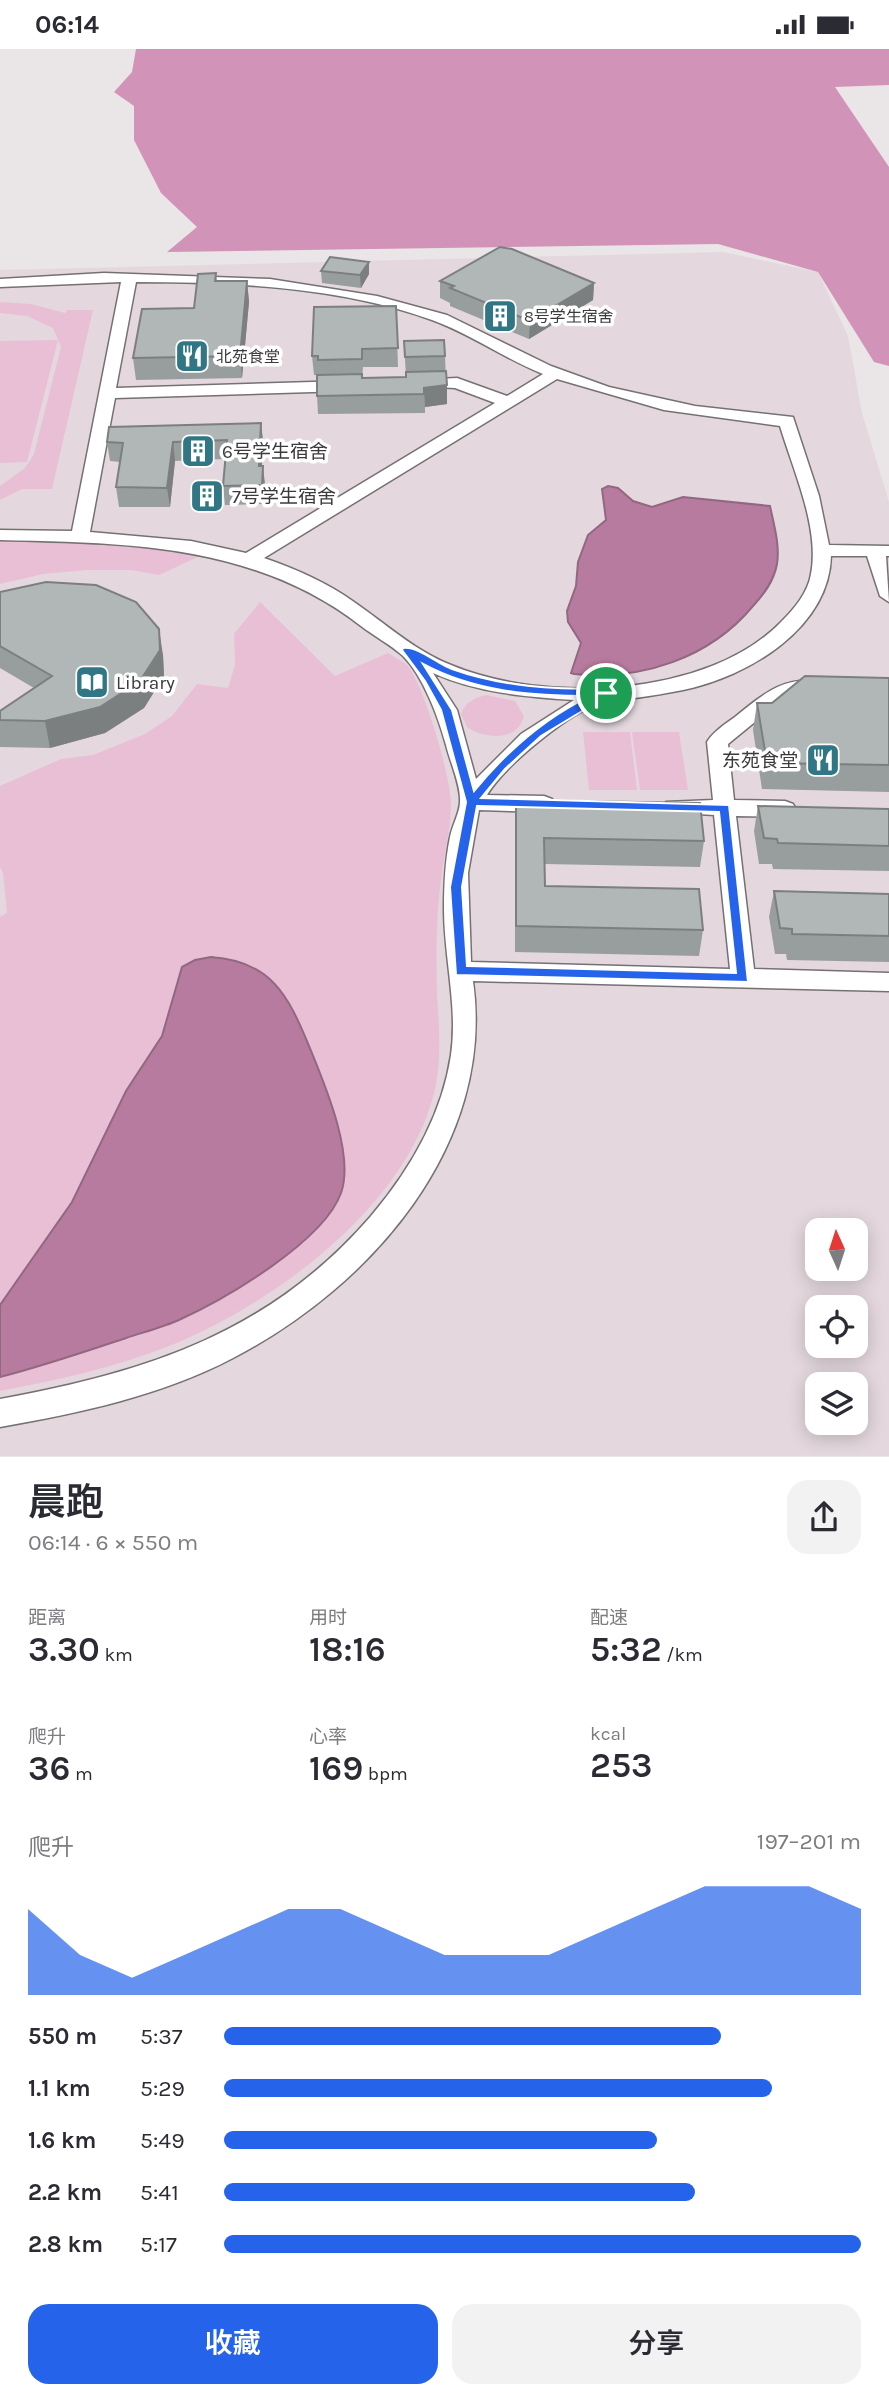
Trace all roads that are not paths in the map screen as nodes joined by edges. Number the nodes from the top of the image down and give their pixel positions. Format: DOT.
graph roads {
  1 [pos="129,279"];
  2 [pos="0,283"];
  3 [pos="556,373"];
  4 [pos="406,384"];
  5 [pos="365,385"];
  6 [pos="107,393"];
  7 [pos="508,402"];
  8 [pos="0,535"];
  9 [pos="80,537"];
  10 [pos="819,550"];
  11 [pos="882,551"];
  12 [pos="248,560"];
  13 [pos="889,596"];
  14 [pos="407,650"];
  15 [pos="847,689"];
  16 [pos="606,693"];
  17 [pos="471,802"];
  18 [pos="565,804"];
  19 [pos="658,806"];
  20 [pos="724,808"];
  21 [pos="807,810"];
  22 [pos="460,971"];
  23 [pos="743,978"];
  24 [pos="889,982"];
  25 [pos="0,1413"];
  1 -- 2 [label="lane"];
  1 -- 3 [label="lane"];
  1 -- 6 [label="lane"];
  3 -- 7 [label="lane"];
  3 -- 10 [label="lane"];
  4 -- 7 [label="lane"];
  5 -- 6 [label="lane"];
  6 -- 9 [label="lane"];
  7 -- 12 [label="lane"];
  8 -- 9 [label="lane"];
  9 -- 12 [label="lane"];
  10 -- 11 [label="lane"];
  10 -- 16 [label="lane"];
  11 -- 13 [label="lane"];
  12 -- 14 [label="lane"];
  14 -- 16 [label="lane"];
  14 -- 17 [label="lane"];
  15 -- 20 [label="lane"];
  16 -- 17 [label="lane"];
  17 -- 18 [label="lane"];
  17 -- 22 [label="lane"];
  19 -- 20 [label="lane"];
  20 -- 21 [label="lane"];
  20 -- 23 [label="lane"];
  22 -- 23 [label="lane"];
  22 -- 25 [label="lane"];
  23 -- 24 [label="lane"];
}
